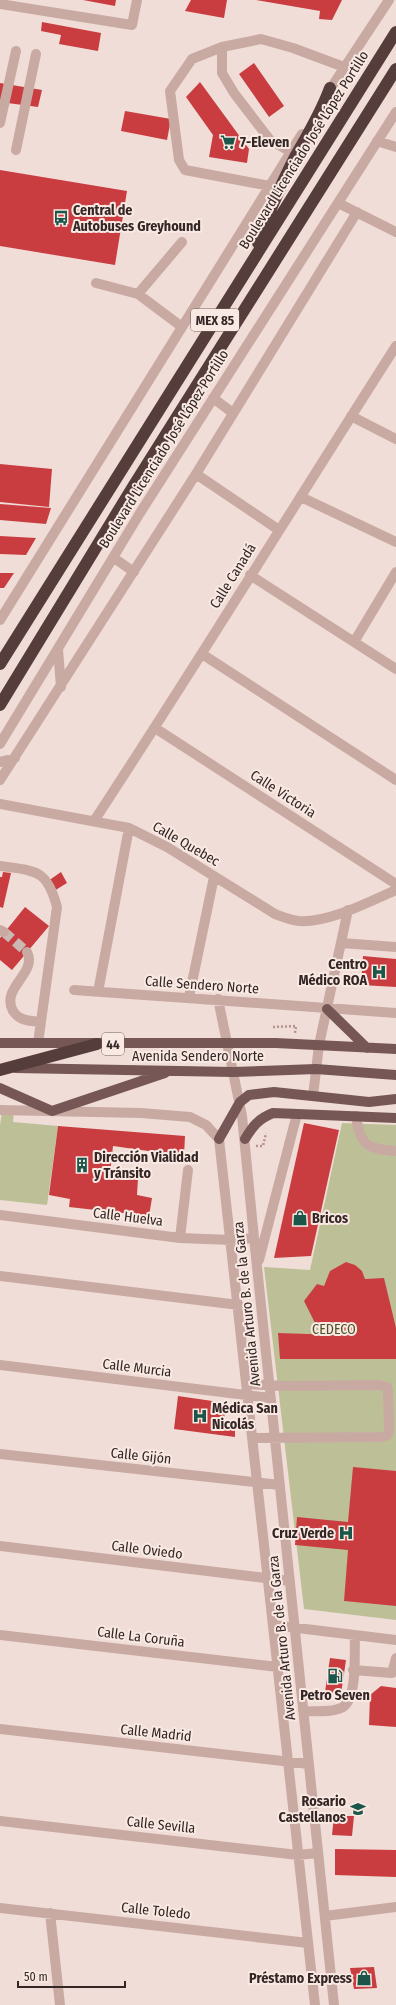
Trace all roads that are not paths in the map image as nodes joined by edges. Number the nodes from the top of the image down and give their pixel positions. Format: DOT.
graph roads {
  1 [pos="137,0"];
  2 [pos="389,0"];
  3 [pos="0,4"];
  4 [pos="396,32"];
  5 [pos="222,48"];
  6 [pos="16,51"];
  7 [pos="36,54"];
  8 [pos="344,67"];
  9 [pos="396,69"];
  10 [pos="330,88"];
  11 [pos="396,112"];
  12 [pos="393,122"];
  13 [pos="0,123"];
  14 [pos="377,141"];
  15 [pos="396,148"];
  16 [pos="16,150"];
  17 [pos="291,152"];
  18 [pos="270,186"];
  19 [pos="338,203"];
  20 [pos="357,212"];
  21 [pos="396,232"];
  22 [pos="182,242"];
  23 [pos="252,261"];
  24 [pos="96,283"];
  25 [pos="138,294"];
  26 [pos="182,327"];
  27 [pos="396,346"];
  28 [pos="213,398"];
  29 [pos="233,413"];
  30 [pos="351,416"];
  31 [pos="396,439"];
  32 [pos="196,474"];
  33 [pos="300,496"];
  34 [pos="279,530"];
  35 [pos="396,542"];
  36 [pos="114,558"];
  37 [pos="134,572"];
  38 [pos="396,572"];
  39 [pos="250,575"];
  40 [pos="0,620"];
  41 [pos="354,642"];
  42 [pos="58,649"];
  43 [pos="202,654"];
  44 [pos="0,664"];
  45 [pos="396,669"];
  46 [pos="61,687"];
  47 [pos="0,705"];
  48 [pos="155,728"];
  49 [pos="0,744"];
  50 [pos="15,758"];
  51 [pos="0,762"];
  52 [pos="0,780"];
  53 [pos="396,780"];
  54 [pos="0,804"];
  55 [pos="94,821"];
  56 [pos="129,828"];
  57 [pos="0,866"];
  58 [pos="214,877"];
  59 [pos="396,884"];
  60 [pos="396,890"];
  61 [pos="348,910"];
  62 [pos="341,943"];
  63 [pos="396,947"];
  64 [pos="27,952"];
  65 [pos="74,990"];
  66 [pos="98,992"];
  67 [pos="189,997"];
  68 [pos="218,999"];
  69 [pos="328,1008"];
  70 [pos="396,1013"];
  71 [pos="41,1022"];
  72 [pos="0,1043"];
  73 [pos="38,1043"];
  74 [pos="97,1044"];
  75 [pos="227,1044"];
  76 [pos="319,1045"];
  77 [pos="367,1048"];
  78 [pos="396,1049"];
  79 [pos="2,1069"];
  80 [pos="316,1069"];
  81 [pos="172,1071"];
  82 [pos="233,1072"];
  83 [pos="396,1075"];
  84 [pos="0,1088"];
  85 [pos="313,1096"];
  86 [pos="391,1100"];
  87 [pos="240,1102"];
  88 [pos="0,1110"];
  89 [pos="52,1111"];
  90 [pos="297,1114"];
  91 [pos="356,1116"];
  92 [pos="383,1118"];
  93 [pos="396,1118"];
  94 [pos="219,1139"];
  95 [pos="245,1139"];
  96 [pos="396,1151"];
  97 [pos="188,1170"];
  98 [pos="0,1215"];
  99 [pos="180,1238"];
  100 [pos="254,1238"];
  101 [pos="231,1240"];
  102 [pos="257,1268"];
  103 [pos="0,1276"];
  104 [pos="239,1305"];
  105 [pos="0,1365"];
  106 [pos="247,1384"];
  107 [pos="269,1385"];
  108 [pos="248,1396"];
  109 [pos="270,1398"];
  110 [pos="274,1437"];
  111 [pos="253,1438"];
  112 [pos="0,1454"];
  113 [pos="258,1483"];
  114 [pos="280,1485"];
  115 [pos="0,1546"];
  116 [pos="268,1580"];
  117 [pos="290,1581"];
  118 [pos="273,1625"];
  119 [pos="294,1627"];
  120 [pos="0,1635"];
  121 [pos="354,1635"];
  122 [pos="396,1640"];
  123 [pos="396,1658"];
  124 [pos="278,1667"];
  125 [pos="353,1670"];
  126 [pos="303,1711"];
  127 [pos="0,1729"];
  128 [pos="288,1762"];
  129 [pos="309,1764"];
  130 [pos="0,1821"];
  131 [pos="318,1854"];
  132 [pos="298,1855"];
  133 [pos="396,1907"];
  134 [pos="0,1908"];
  135 [pos="50,1914"];
  136 [pos="325,1916"];
  137 [pos="308,1943"];
  138 [pos="60,2005"];
  139 [pos="315,2005"];
  140 [pos="334,2005"];
  1 -- 3 [label="street"];
  2 -- 8 [label="street, Boulevard Licenciado José López Portillo"];
  4 -- 23 [label="highway, Boulevard Licenciado José López Portillo / MEX 85"];
  5 -- 8 [label="street"];
  5 -- 17 [label="street"];
  5 -- 18 [label="street"];
  6 -- 13 [label="street"];
  7 -- 16 [label="street"];
  8 -- 10 [label="street, Boulevard Licenciado José López Portillo"];
  9 -- 47 [label="highway, Boulevard Licenciado José López Portillo / MEX 85"];
  10 -- 17 [label="street, Boulevard Licenciado José López Portillo"];
  10 -- 23 [label="highway"];
  11 -- 12 [label="street, Boulevard Licenciado José López Portillo"];
  12 -- 14 [label="street, Boulevard Licenciado José López Portillo"];
  14 -- 15 [label="street"];
  14 -- 19 [label="street, Boulevard Licenciado José López Portillo"];
  17 -- 18 [label="street, Boulevard Licenciado José López Portillo"];
  18 -- 26 [label="street, Boulevard Licenciado José López Portillo"];
  19 -- 20 [label="street"];
  19 -- 28 [label="street, Boulevard Licenciado José López Portillo"];
  20 -- 21 [label="street"];
  20 -- 29 [label="street"];
  22 -- 25 [label="street"];
  23 -- 44 [label="highway, Boulevard Licenciado José López Portillo / MEX 85"];
  24 -- 25 [label="street"];
  25 -- 26 [label="street"];
  26 -- 40 [label="street, Boulevard Licenciado José López Portillo"];
  27 -- 30 [label="street, Calle Canadá"];
  28 -- 29 [label="street"];
  28 -- 36 [label="street, Boulevard Licenciado José López Portillo"];
  29 -- 32 [label="street"];
  30 -- 31 [label="street"];
  30 -- 33 [label="street, Calle Canadá"];
  32 -- 34 [label="street"];
  32 -- 37 [label="street"];
  33 -- 34 [label="street, Calle Canadá"];
  33 -- 35 [label="street"];
  34 -- 39 [label="street, Calle Canadá"];
  36 -- 37 [label="street"];
  36 -- 42 [label="street, Boulevard Licenciado José López Portillo"];
  37 -- 46 [label="street"];
  38 -- 41 [label="street"];
  39 -- 41 [label="street"];
  39 -- 43 [label="street, Calle Canadá"];
  41 -- 45 [label="street"];
  42 -- 46 [label="street"];
  42 -- 49 [label="street, Boulevard Licenciado José López Portillo"];
  43 -- 48 [label="street, Calle Canadá"];
  43 -- 53 [label="street"];
  46 -- 50 [label="street"];
  48 -- 55 [label="street, Calle Canadá"];
  48 -- 59 [label="street, Calle Victoria"];
  50 -- 51 [label="street"];
  50 -- 52 [label="street"];
  54 -- 55 [label="street, Calle Quebec"];
  55 -- 56 [label="street, Calle Quebec"];
  56 -- 58 [label="street, Calle Quebec"];
  56 -- 66 [label="street"];
  57 -- 71 [label="street"];
  58 -- 61 [label="street, Calle Quebec"];
  58 -- 67 [label="street"];
  60 -- 61 [label="street, Calle Quebec"];
  61 -- 62 [label="street"];
  62 -- 63 [label="street"];
  62 -- 69 [label="street"];
  64 -- 71 [label="street"];
  65 -- 66 [label="street, Calle Sendero Norte"];
  66 -- 67 [label="street, Calle Sendero Norte"];
  67 -- 68 [label="street, Calle Sendero Norte"];
  68 -- 69 [label="street, Calle Sendero Norte"];
  68 -- 75 [label="street"];
  69 -- 70 [label="street"];
  69 -- 76 [label="street"];
  69 -- 77 [label="main road"];
  71 -- 73 [label="street"];
  72 -- 73 [label="main road, Avenida Sendero Norte / 44"];
  73 -- 74 [label="main road, Avenida Sendero Norte / 44"];
  74 -- 75 [label="main road, Avenida Sendero Norte / 44"];
  74 -- 79 [label="highway"];
  75 -- 76 [label="main road, Avenida Sendero Norte / 44"];
  75 -- 82 [label="street"];
  76 -- 77 [label="main road, Avenida Sendero Norte / 44"];
  76 -- 80 [label="street"];
  77 -- 78 [label="main road, Avenida Sendero Norte / 44"];
  79 -- 81 [label="main road, Avenida Sendero Norte / 44"];
  80 -- 82 [label="main road, Avenida Sendero Norte / 44"];
  80 -- 83 [label="main road, Avenida Sendero Norte / 44"];
  80 -- 85 [label="street"];
  81 -- 82 [label="main road, Avenida Sendero Norte / 44"];
  81 -- 89 [label="main road"];
  82 -- 87 [label="street, Avenida Arturo B. de la Garza"];
  84 -- 89 [label="main road"];
  85 -- 86 [label="main road"];
  85 -- 87 [label="main road"];
  86 -- 92 [label="main road"];
  87 -- 94 [label="main road"];
  87 -- 95 [label="street, Avenida Arturo B. de la Garza"];
  88 -- 89 [label="street"];
  89 -- 94 [label="street"];
  90 -- 91 [label="main road"];
  90 -- 95 [label="main road"];
  90 -- 102 [label="street"];
  91 -- 92 [label="main road"];
  91 -- 96 [label="street"];
  92 -- 93 [label="main road"];
  94 -- 101 [label="street, Avenida Arturo B. de la Garza"];
  95 -- 100 [label="street, Avenida Arturo B. de la Garza"];
  97 -- 99 [label="street"];
  98 -- 99 [label="street, Calle Huelva"];
  99 -- 101 [label="street, Calle Huelva"];
  100 -- 101 [label="street, Calle Huelva"];
  100 -- 102 [label="street, Avenida Arturo B. de la Garza"];
  101 -- 104 [label="street, Avenida Arturo B. de la Garza"];
  102 -- 107 [label="street, Avenida Arturo B. de la Garza"];
  103 -- 104 [label="street"];
  104 -- 106 [label="street, Avenida Arturo B. de la Garza"];
  105 -- 108 [label="street, Calle Murcia"];
  106 -- 107 [label="street"];
  106 -- 108 [label="street, Avenida Arturo B. de la Garza"];
  107 -- 109 [label="street, Avenida Arturo B. de la Garza"];
  107 -- 110 [label="street"];
  108 -- 109 [label="street, Calle Murcia"];
  108 -- 111 [label="street, Avenida Arturo B. de la Garza"];
  109 -- 110 [label="street, Avenida Arturo B. de la Garza"];
  110 -- 111 [label="street"];
  110 -- 114 [label="street, Avenida Arturo B. de la Garza"];
  111 -- 113 [label="street, Avenida Arturo B. de la Garza"];
  112 -- 113 [label="street, Calle Gijón"];
  113 -- 114 [label="street, Calle Gijón"];
  113 -- 116 [label="street, Avenida Arturo B. de la Garza"];
  114 -- 117 [label="street, Avenida Arturo B. de la Garza"];
  115 -- 116 [label="street, Calle Oviedo"];
  116 -- 117 [label="street, Calle Oviedo"];
  116 -- 118 [label="street, Avenida Arturo B. de la Garza"];
  117 -- 119 [label="street, Avenida Arturo B. de la Garza"];
  118 -- 119 [label="street"];
  118 -- 124 [label="street, Avenida Arturo B. de la Garza"];
  119 -- 121 [label="street"];
  119 -- 126 [label="street, Avenida Arturo B. de la Garza"];
  120 -- 124 [label="street, Calle La Coruña"];
  121 -- 122 [label="street"];
  121 -- 125 [label="street"];
  123 -- 125 [label="street"];
  124 -- 128 [label="street, Avenida Arturo B. de la Garza"];
  125 -- 126 [label="street"];
  126 -- 129 [label="street, Avenida Arturo B. de la Garza"];
  127 -- 128 [label="street, Calle Madrid"];
  128 -- 129 [label="street, Calle Madrid"];
  128 -- 132 [label="street, Avenida Arturo B. de la Garza"];
  129 -- 131 [label="street, Avenida Arturo B. de la Garza"];
  130 -- 132 [label="street, Calle Sevilla"];
  131 -- 132 [label="street, Calle Sevilla"];
  131 -- 136 [label="street, Avenida Arturo B. de la Garza"];
  132 -- 137 [label="street, Avenida Arturo B. de la Garza"];
  133 -- 136 [label="street"];
  134 -- 135 [label="street, Calle Toledo"];
  135 -- 137 [label="street, Calle Toledo"];
  135 -- 138 [label="street"];
  136 -- 140 [label="street, Avenida Arturo B. de la Garza"];
  137 -- 139 [label="street, Avenida Arturo B. de la Garza"];
}
